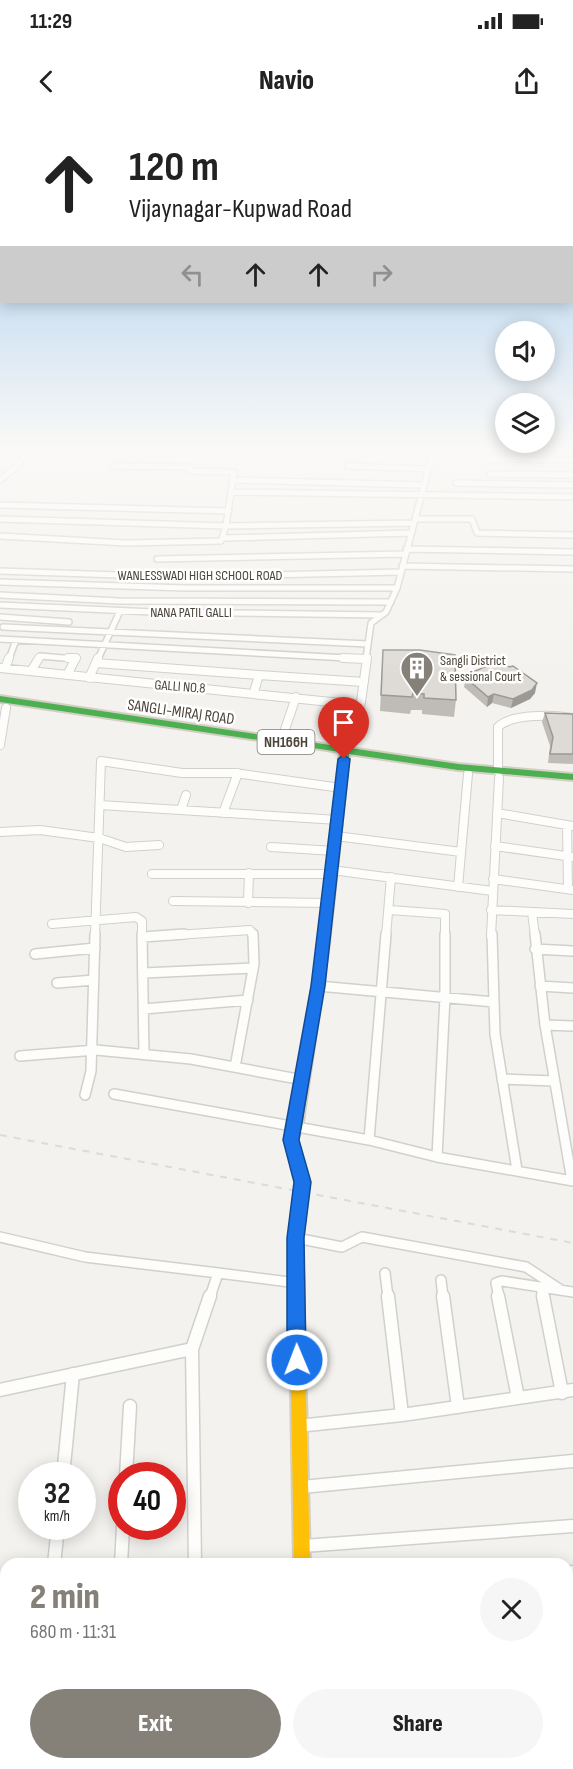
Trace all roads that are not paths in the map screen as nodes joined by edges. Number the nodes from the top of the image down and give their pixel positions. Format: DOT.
graph roads {
  1 [pos="160,524"];
  2 [pos="303,524"];
  3 [pos="413,524"];
  4 [pos="474,524"];
  5 [pos="226,526"];
  6 [pos="411,533"];
  7 [pos="534,535"];
  8 [pos="573,535"];
  9 [pos="0,536"];
  10 [pos="224,538"];
  11 [pos="539,551"];
  12 [pos="405,552"];
  13 [pos="573,552"];
  14 [pos="157,559"];
  15 [pos="401,569"];
  16 [pos="573,569"];
  17 [pos="0,571"];
  18 [pos="0,582"];
  19 [pos="397,588"];
  20 [pos="0,595"];
  21 [pos="391,602"];
  22 [pos="0,605"];
  23 [pos="120,611"];
  24 [pos="382,615"];
  25 [pos="0,617"];
  26 [pos="69,622"];
  27 [pos="3,627"];
  28 [pos="110,633"];
  29 [pos="0,639"];
  30 [pos="16,640"];
  31 [pos="106,643"];
  32 [pos="368,644"];
  33 [pos="366,659"];
  34 [pos="96,663"];
  35 [pos="3,668"];
  36 [pos="31,671"];
  37 [pos="68,675"];
  38 [pos="259,675"];
  39 [pos="89,678"];
  40 [pos="364,682"];
  41 [pos="255,692"];
  42 [pos="296,697"];
  43 [pos="2,705"];
  44 [pos="360,705"];
  45 [pos="573,718"];
  46 [pos="281,741"];
  47 [pos="0,745"];
  48 [pos="344,755"];
  49 [pos="238,773"];
  50 [pos="468,774"];
  51 [pos="499,774"];
  52 [pos="573,777"];
  53 [pos="573,785"];
  54 [pos="341,788"];
  55 [pos="186,795"];
  56 [pos="100,805"];
  57 [pos="181,810"];
  58 [pos="223,813"];
  59 [pos="497,813"];
  60 [pos="338,820"];
  61 [pos="570,825"];
  62 [pos="0,832"];
  63 [pos="336,836"];
  64 [pos="99,838"];
  65 [pos="159,845"];
  66 [pos="271,846"];
  67 [pos="495,846"];
  68 [pos="334,851"];
  69 [pos="461,852"];
  70 [pos="570,857"];
  71 [pos="332,872"];
  72 [pos="249,873"];
  73 [pos="152,874"];
  74 [pos="391,877"];
  75 [pos="493,879"];
  76 [pos="458,887"];
  77 [pos="571,889"];
  78 [pos="492,891"];
  79 [pos="173,902"];
  80 [pos="248,903"];
  81 [pos="329,903"];
  82 [pos="390,910"];
  83 [pos="492,910"];
  84 [pos="532,912"];
  85 [pos="573,914"];
  86 [pos="96,920"];
  87 [pos="52,924"];
  88 [pos="143,937"];
  89 [pos="95,948"];
  90 [pos="535,949"];
  91 [pos="573,951"];
  92 [pos="35,954"];
  93 [pos="253,968"];
  94 [pos="144,973"];
  95 [pos="94,980"];
  96 [pos="57,983"];
  97 [pos="318,986"];
  98 [pos="540,986"];
  99 [pos="573,988"];
  100 [pos="382,992"];
  101 [pos="445,997"];
  102 [pos="248,1000"];
  103 [pos="494,1002"];
  104 [pos="144,1008"];
  105 [pos="544,1025"];
  106 [pos="573,1026"];
  107 [pos="92,1050"];
  108 [pos="144,1054"];
  109 [pos="20,1056"];
  110 [pos="235,1067"];
  111 [pos="502,1078"];
  112 [pos="303,1080"];
  113 [pos="554,1082"];
  114 [pos="114,1094"];
  115 [pos="85,1095"];
  116 [pos="296,1128"];
  117 [pos="369,1140"];
  118 [pos="569,1147"];
  119 [pos="437,1157"];
  120 [pos="517,1170"];
  121 [pos="573,1181"];
  122 [pos="0,1237"];
  123 [pos="296,1238"];
  124 [pos="218,1273"];
  125 [pos="385,1273"];
  126 [pos="441,1280"];
  127 [pos="297,1283"];
  128 [pos="541,1287"];
  129 [pos="561,1290"];
  130 [pos="573,1292"];
  131 [pos="192,1349"];
  132 [pos="73,1374"];
  133 [pos="0,1390"];
  134 [pos="567,1391"];
  135 [pos="518,1398"];
  136 [pos="130,1406"];
  137 [pos="458,1407"];
  138 [pos="402,1415"];
  139 [pos="298,1426"];
  140 [pos="573,1461"];
  141 [pos="64,1462"];
  142 [pos="127,1462"];
  143 [pos="302,1487"];
  144 [pos="573,1526"];
  145 [pos="57,1540"];
  146 [pos="122,1540"];
  147 [pos="303,1546"];
  148 [pos="55,1558"];
  149 [pos="121,1558"];
  150 [pos="195,1558"];
  151 [pos="302,1558"];
  1 -- 5 [label="street"];
  2 -- 5 [label="street"];
  3 -- 6 [label="street"];
  4 -- 7 [label="street"];
  5 -- 10 [label="street"];
  6 -- 10 [label="street"];
  6 -- 12 [label="street"];
  7 -- 8 [label="street"];
  7 -- 11 [label="street"];
  9 -- 10 [label="street"];
  11 -- 12 [label="street"];
  11 -- 13 [label="street"];
  12 -- 14 [label="street"];
  12 -- 15 [label="street"];
  15 -- 16 [label="street, WANLESSWADI HIGH SCHOOL ROAD"];
  15 -- 17 [label="street, WANLESSWADI HIGH SCHOOL ROAD"];
  15 -- 19 [label="street"];
  18 -- 19 [label="street"];
  19 -- 21 [label="street"];
  20 -- 21 [label="street"];
  21 -- 24 [label="street"];
  22 -- 23 [label="street, NANA PATIL GALLI"];
  23 -- 24 [label="street, NANA PATIL GALLI"];
  23 -- 28 [label="street"];
  24 -- 32 [label="street"];
  25 -- 26 [label="street"];
  27 -- 28 [label="street"];
  28 -- 31 [label="street"];
  28 -- 32 [label="street"];
  29 -- 30 [label="street"];
  30 -- 31 [label="street"];
  30 -- 35 [label="street"];
  31 -- 33 [label="street"];
  31 -- 34 [label="street"];
  32 -- 33 [label="street"];
  33 -- 40 [label="street"];
  34 -- 38 [label="street"];
  34 -- 39 [label="street"];
  35 -- 36 [label="street, GALLI NO.8"];
  36 -- 37 [label="street, GALLI NO.8"];
  36 -- 37 [label="street"];
  37 -- 39 [label="street, GALLI NO.8"];
  38 -- 40 [label="street"];
  38 -- 41 [label="street"];
  39 -- 41 [label="street, GALLI NO.8"];
  40 -- 44 [label="street"];
  41 -- 42 [label="street, GALLI NO.8"];
  42 -- 44 [label="street, GALLI NO.8"];
  42 -- 46 [label="street"];
  43 -- 46 [label="main road, SANGLI-MIRAJ ROAD / NH166H"];
  43 -- 47 [label="street"];
  43 -- 48 [label="main road, SANGLI-MIRAJ ROAD"];
  44 -- 48 [label="street"];
  45 -- 51 [label="street"];
  46 -- 48 [label="main road, SANGLI-MIRAJ ROAD / NH166H"];
  48 -- 50 [label="main road, SANGLI-MIRAJ ROAD"];
  48 -- 51 [label="main road, SANGLI-MIRAJ ROAD / NH166H"];
  48 -- 54 [label="main road"];
  49 -- 54 [label="street"];
  49 -- 56 [label="street"];
  49 -- 58 [label="street"];
  50 -- 51 [label="main road, SANGLI-MIRAJ ROAD"];
  50 -- 69 [label="street"];
  51 -- 52 [label="main road, SANGLI-MIRAJ ROAD / NH166H"];
  51 -- 53 [label="main road, SANGLI-MIRAJ ROAD"];
  51 -- 59 [label="street"];
  54 -- 60 [label="main road"];
  55 -- 57 [label="street"];
  56 -- 57 [label="street"];
  56 -- 64 [label="street"];
  57 -- 58 [label="street"];
  58 -- 60 [label="street"];
  59 -- 61 [label="street"];
  59 -- 67 [label="street"];
  60 -- 63 [label="main road"];
  61 -- 70 [label="street"];
  62 -- 64 [label="street"];
  63 -- 68 [label="main road"];
  63 -- 69 [label="street"];
  64 -- 65 [label="street"];
  64 -- 86 [label="street"];
  66 -- 68 [label="street"];
  67 -- 70 [label="street"];
  67 -- 75 [label="street"];
  68 -- 71 [label="main road"];
  69 -- 76 [label="street"];
  70 -- 77 [label="street"];
  71 -- 72 [label="street"];
  71 -- 74 [label="street"];
  71 -- 81 [label="main road"];
  72 -- 73 [label="street"];
  72 -- 80 [label="street"];
  74 -- 76 [label="street"];
  74 -- 82 [label="street"];
  75 -- 77 [label="street"];
  75 -- 78 [label="street"];
  76 -- 78 [label="street"];
  78 -- 83 [label="street"];
  79 -- 80 [label="street"];
  80 -- 81 [label="street"];
  81 -- 97 [label="main road"];
  82 -- 100 [label="street"];
  82 -- 101 [label="street"];
  83 -- 84 [label="street"];
  83 -- 103 [label="street"];
  84 -- 85 [label="street"];
  84 -- 90 [label="street"];
  86 -- 87 [label="street"];
  86 -- 88 [label="street"];
  86 -- 89 [label="street"];
  88 -- 93 [label="street"];
  88 -- 94 [label="street"];
  89 -- 92 [label="street"];
  89 -- 95 [label="street"];
  90 -- 91 [label="street"];
  90 -- 98 [label="street"];
  93 -- 94 [label="street"];
  93 -- 102 [label="street"];
  94 -- 104 [label="street"];
  95 -- 96 [label="street"];
  95 -- 107 [label="street"];
  97 -- 100 [label="street"];
  97 -- 112 [label="main road"];
  98 -- 99 [label="street"];
  98 -- 105 [label="street"];
  100 -- 101 [label="street"];
  100 -- 117 [label="street"];
  101 -- 103 [label="street"];
  101 -- 119 [label="street"];
  102 -- 104 [label="street"];
  102 -- 110 [label="street"];
  103 -- 111 [label="street"];
  104 -- 108 [label="street"];
  105 -- 106 [label="street"];
  105 -- 113 [label="street"];
  107 -- 108 [label="street"];
  107 -- 109 [label="street"];
  107 -- 115 [label="street"];
  108 -- 110 [label="street"];
  110 -- 112 [label="street"];
  111 -- 113 [label="street"];
  111 -- 120 [label="street"];
  112 -- 116 [label="main road"];
  113 -- 118 [label="street"];
  114 -- 116 [label="street"];
  116 -- 117 [label="street"];
  116 -- 123 [label="main road"];
  117 -- 119 [label="street"];
  118 -- 121 [label="street"];
  119 -- 120 [label="street"];
  120 -- 121 [label="street"];
  122 -- 124 [label="street"];
  123 -- 127 [label="main road"];
  123 -- 129 [label="street"];
  124 -- 127 [label="street"];
  124 -- 131 [label="street"];
  125 -- 138 [label="street"];
  126 -- 137 [label="street"];
  127 -- 139 [label="main road"];
  128 -- 129 [label="street"];
  128 -- 134 [label="street"];
  128 -- 135 [label="street"];
  129 -- 130 [label="street"];
  131 -- 132 [label="street"];
  131 -- 150 [label="street"];
  132 -- 133 [label="street"];
  132 -- 141 [label="street"];
  134 -- 135 [label="street"];
  135 -- 137 [label="street"];
  136 -- 142 [label="street"];
  137 -- 138 [label="street"];
  138 -- 139 [label="street"];
  139 -- 143 [label="main road"];
  140 -- 143 [label="street"];
  143 -- 147 [label="main road"];
  144 -- 147 [label="street"];
  145 -- 148 [label="street"];
  146 -- 149 [label="street"];
  147 -- 151 [label="main road"];
}
